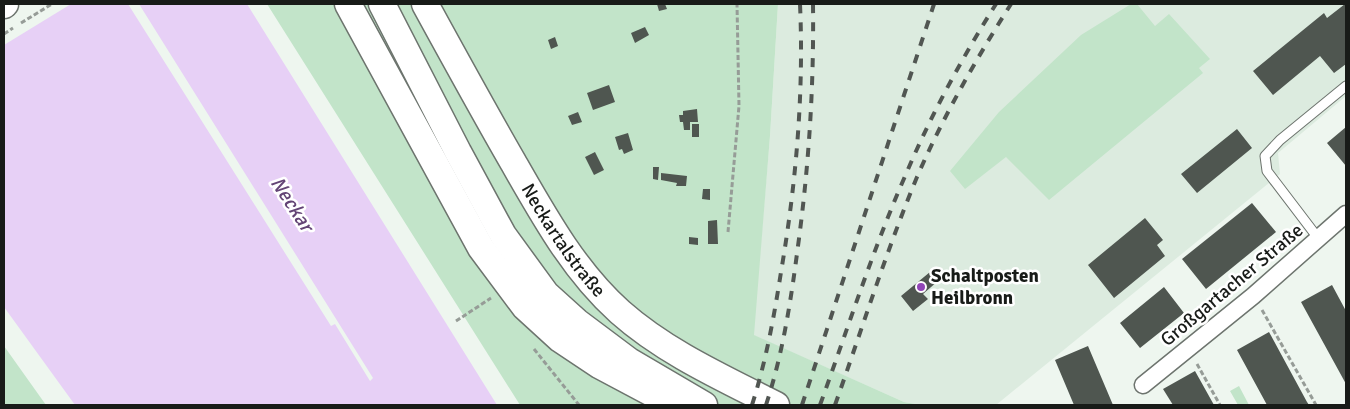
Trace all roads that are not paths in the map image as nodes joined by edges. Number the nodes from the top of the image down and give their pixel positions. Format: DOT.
graph roads {
  1 [pos="348,4"];
  2 [pos="382,4"];
  3 [pos="425,4"];
  4 [pos="1346,86"];
  5 [pos="1346,214"];
  6 [pos="1318,238"];
  7 [pos="1143,386"];
  8 [pos="683,405"];
  9 [pos="704,405"];
  10 [pos="776,405"];
  1 -- 8 [label="main road"];
  2 -- 9 [label="main road, Neckartalstraße"];
  3 -- 10 [label="main road, Neckartalstraße"];
  4 -- 6 [label="lane"];
  5 -- 6 [label="street, Großgartacher Straße"];
  6 -- 7 [label="street, Großgartacher Straße"];
}
